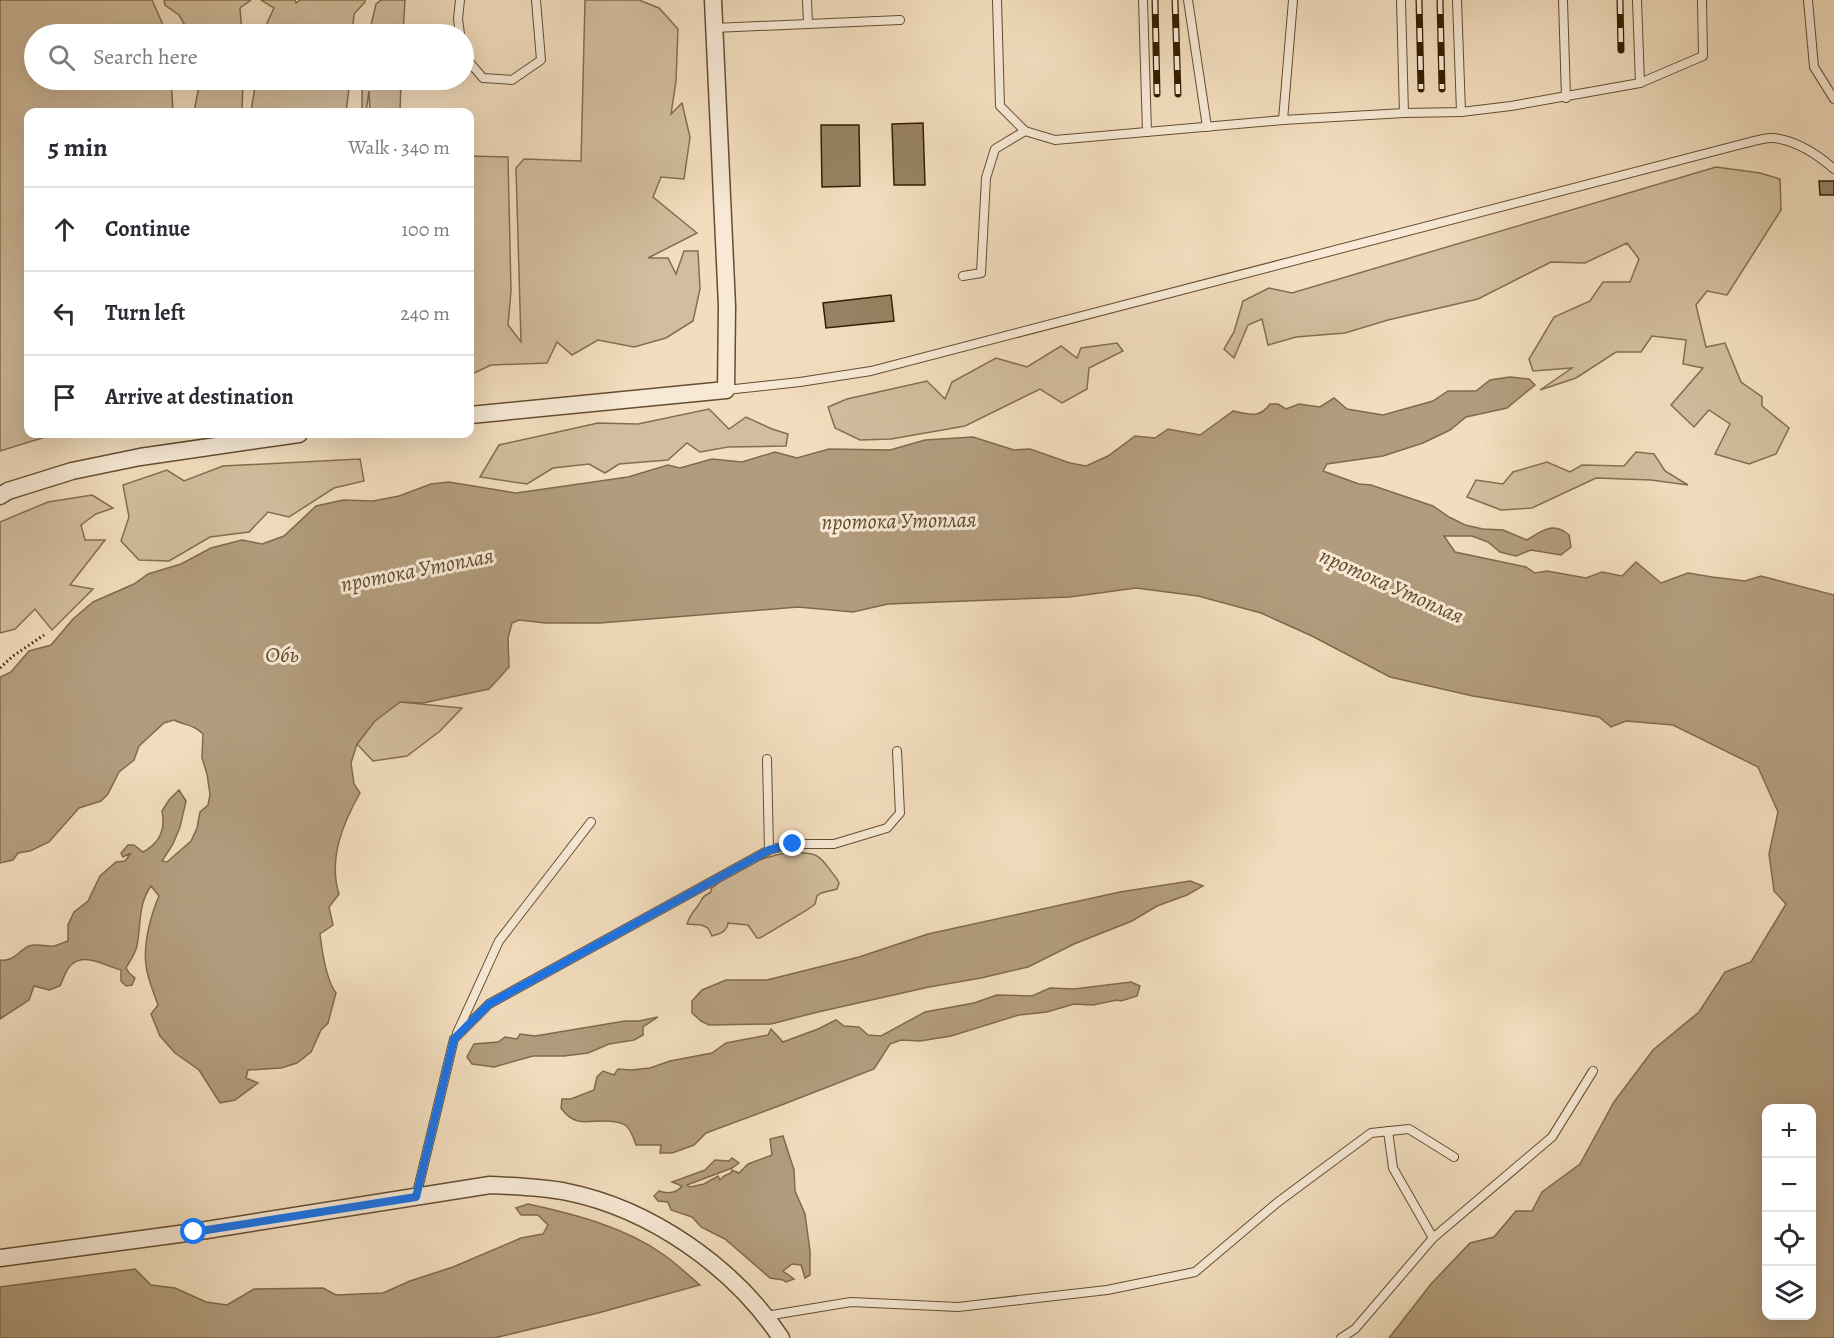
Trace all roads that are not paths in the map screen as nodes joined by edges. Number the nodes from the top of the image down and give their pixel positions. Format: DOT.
graph roads {
  1 [pos="460,0"];
  2 [pos="536,0"];
  3 [pos="713,0"];
  4 [pos="807,0"];
  5 [pos="997,0"];
  6 [pos="1143,0"];
  7 [pos="1188,0"];
  8 [pos="1293,0"];
  9 [pos="1401,0"];
  10 [pos="1457,0"];
  11 [pos="1563,0"];
  12 [pos="1638,0"];
  13 [pos="1702,0"];
  14 [pos="1808,0"];
  15 [pos="900,20"];
  16 [pos="459,24"];
  17 [pos="808,24"];
  18 [pos="714,28"];
  19 [pos="474,68"];
  20 [pos="1640,83"];
  21 [pos="1566,98"];
  22 [pos="1834,99"];
  23 [pos="1461,112"];
  24 [pos="1404,113"];
  25 [pos="1283,120"];
  26 [pos="1207,127"];
  27 [pos="1025,131"];
  28 [pos="1147,132"];
  29 [pos="1834,169"];
  30 [pos="963,276"];
  31 [pos="726,390"];
  32 [pos="474,415"];
  33 [pos="271,438"];
  34 [pos="0,496"];
  35 [pos="897,752"];
  36 [pos="767,759"];
  37 [pos="591,822"];
  38 [pos="769,850"];
  39 [pos="454,1039"];
  40 [pos="1593,1071"];
  41 [pos="1388,1131"];
  42 [pos="1454,1157"];
  43 [pos="416,1197"];
  44 [pos="1433,1238"];
  45 [pos="0,1258"];
  46 [pos="766,1316"];
  47 [pos="781,1338"];
  48 [pos="1341,1338"];
  1 -- 16 [label="lane"];
  2 -- 19 [label="lane"];
  3 -- 18 [label="street"];
  4 -- 17 [label="lane"];
  5 -- 27 [label="lane"];
  6 -- 28 [label="lane"];
  7 -- 26 [label="lane"];
  8 -- 25 [label="lane"];
  9 -- 24 [label="lane"];
  10 -- 23 [label="lane"];
  11 -- 21 [label="lane"];
  12 -- 20 [label="lane"];
  13 -- 20 [label="lane"];
  14 -- 22 [label="lane"];
  15 -- 17 [label="lane"];
  17 -- 18 [label="lane"];
  18 -- 31 [label="street"];
  20 -- 21 [label="lane"];
  21 -- 23 [label="lane"];
  23 -- 24 [label="lane"];
  24 -- 25 [label="lane"];
  25 -- 26 [label="lane"];
  26 -- 28 [label="lane"];
  27 -- 28 [label="lane"];
  27 -- 30 [label="lane"];
  29 -- 31 [label="lane"];
  31 -- 32 [label="street"];
  33 -- 34 [label="street"];
  35 -- 38 [label="lane"];
  36 -- 38 [label="lane"];
  37 -- 39 [label="lane"];
  38 -- 39 [label="lane"];
  39 -- 43 [label="lane"];
  40 -- 44 [label="lane"];
  41 -- 42 [label="lane"];
  41 -- 44 [label="lane"];
  41 -- 46 [label="lane"];
  43 -- 45 [label="street"];
  43 -- 46 [label="street"];
  44 -- 48 [label="lane"];
  46 -- 47 [label="street"];
}
